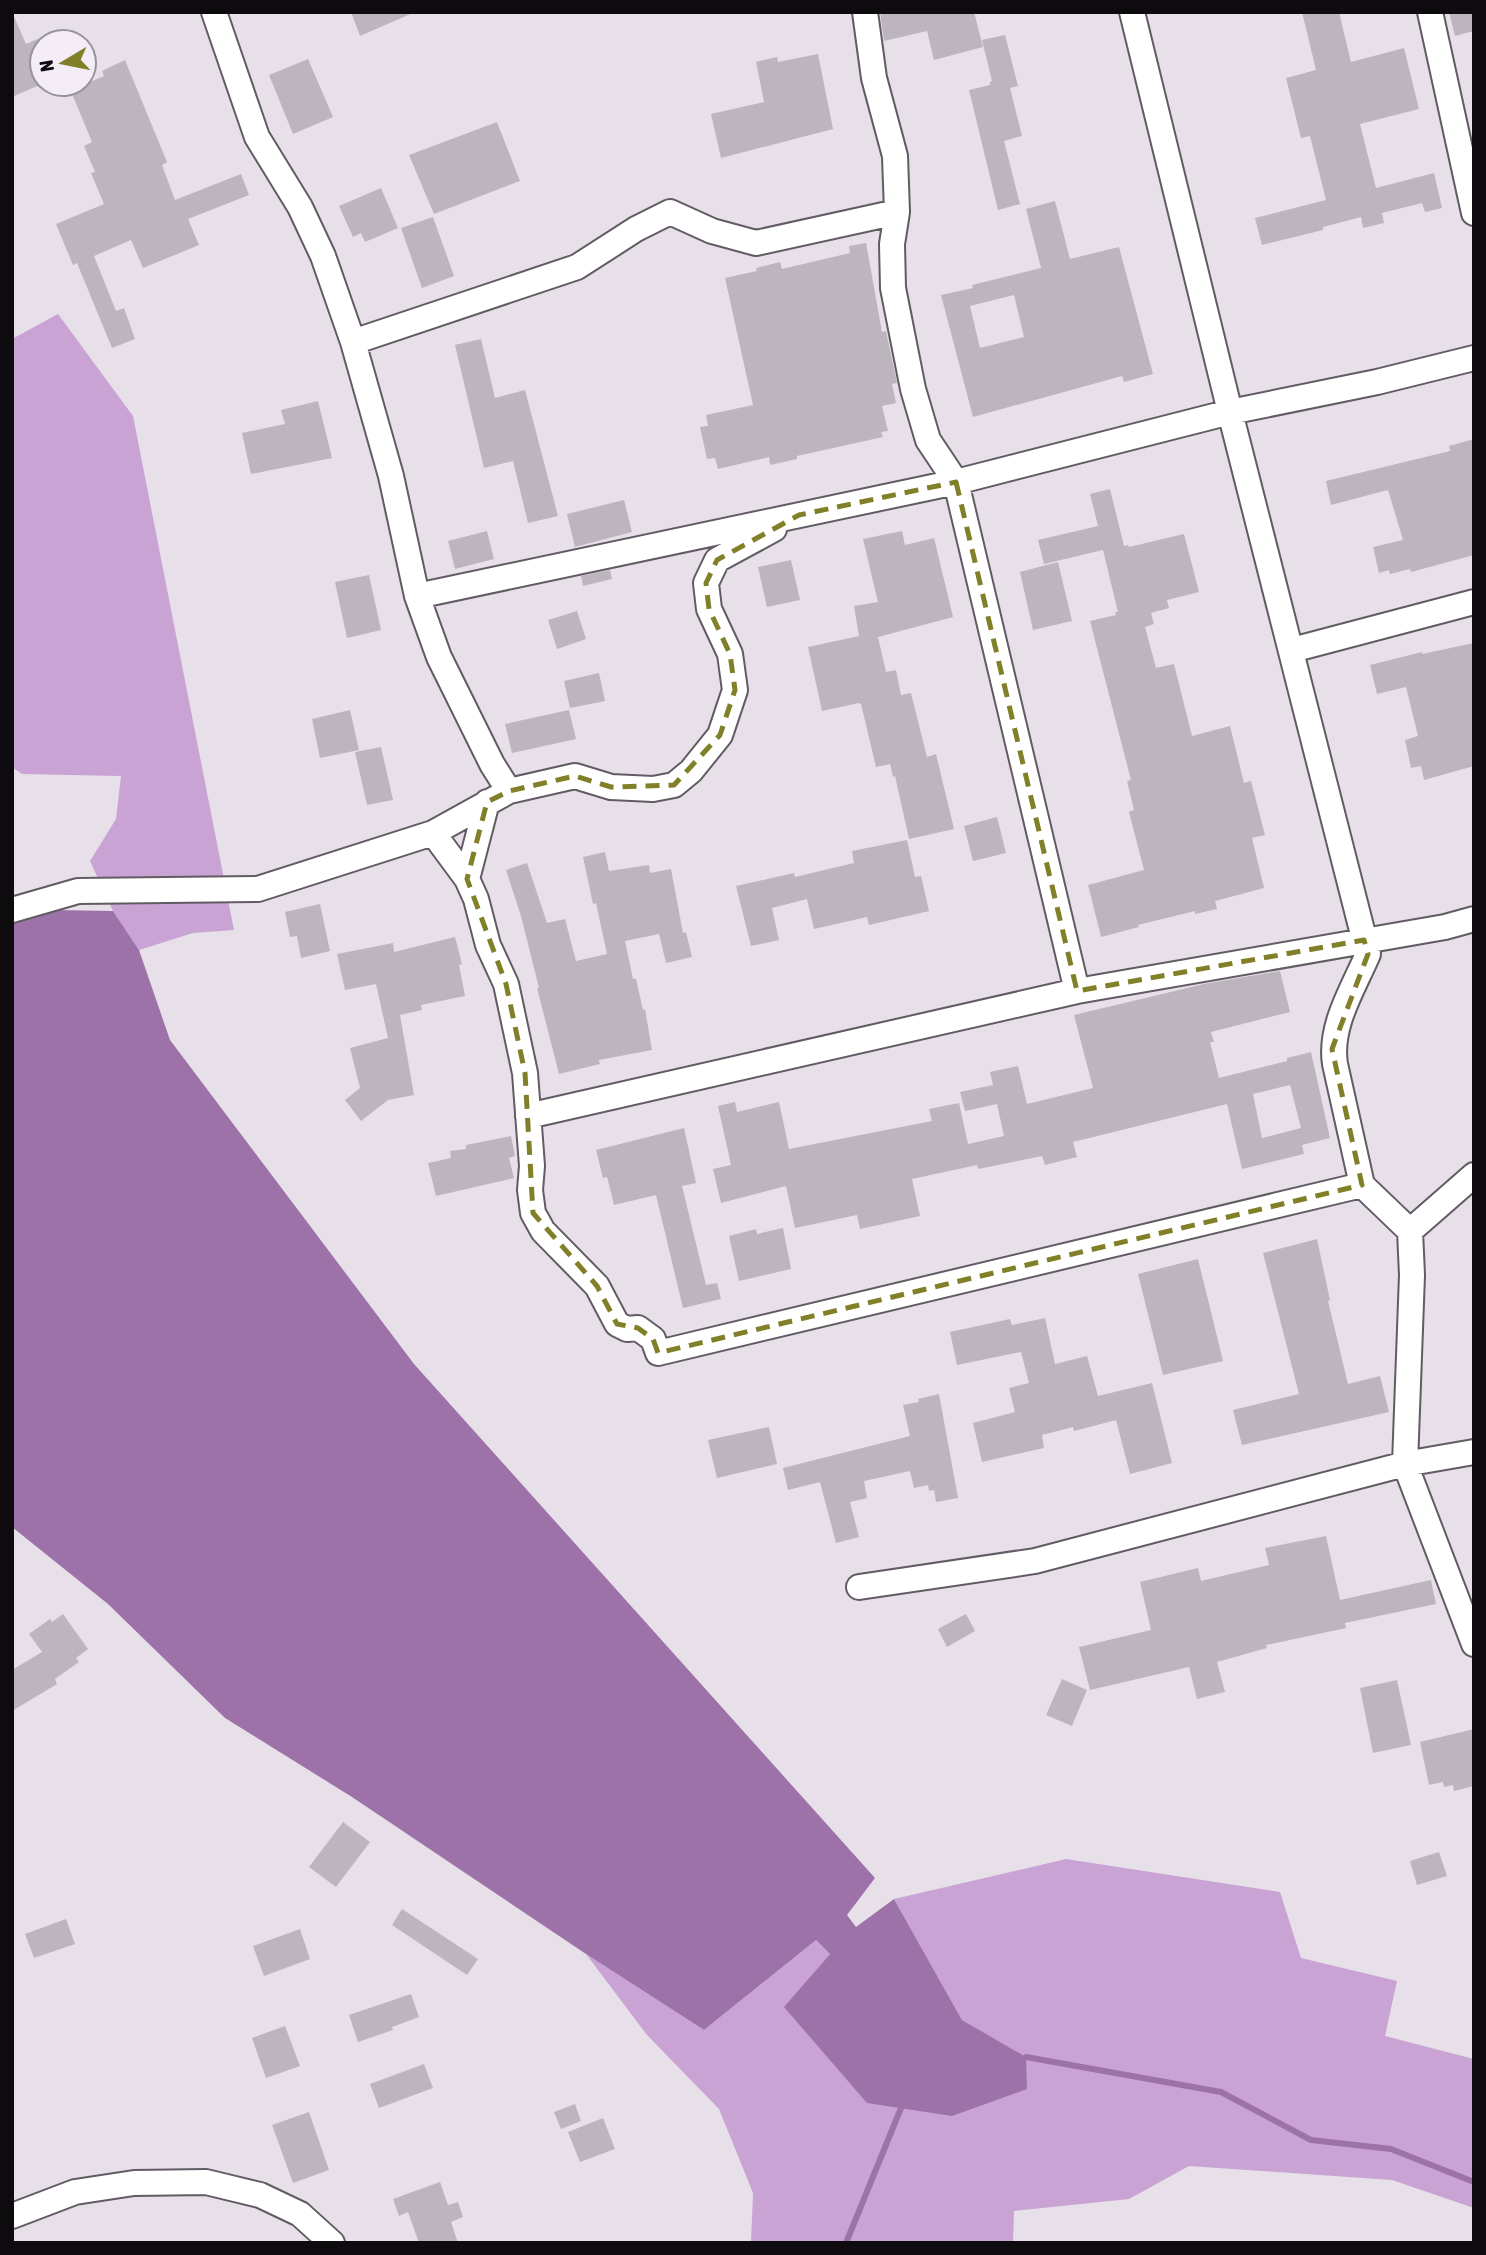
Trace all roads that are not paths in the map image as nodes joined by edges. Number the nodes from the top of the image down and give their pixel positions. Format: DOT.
graph roads {
  1 [pos="214,12"];
  2 [pos="865,12"];
  3 [pos="1132,12"];
  4 [pos="1430,12"];
  5 [pos="897,212"];
  6 [pos="1474,213"];
  7 [pos="353,342"];
  8 [pos="1474,358"];
  9 [pos="1230,412"];
  10 [pos="956,482"];
  11 [pos="799,515"];
  12 [pos="418,596"];
  13 [pos="1474,602"];
  14 [pos="1292,650"];
  15 [pos="509,791"];
  16 [pos="487,802"];
  17 [pos="433,833"];
  18 [pos="467,879"];
  19 [pos="12,910"];
  20 [pos="1474,919"];
  21 [pos="1364,940"];
  22 [pos="1077,991"];
  23 [pos="528,1116"];
  24 [pos="1474,1175"];
  25 [pos="1362,1185"];
  26 [pos="1410,1231"];
  27 [pos="1474,1452"];
  28 [pos="1405,1464"];
  29 [pos="859,1587"];
  30 [pos="1474,1644"];
  31 [pos="12,2216"];
  32 [pos="332,2243"];
  1 -- 7 [label="street"];
  2 -- 5 [label="street"];
  3 -- 9 [label="street"];
  4 -- 6 [label="street"];
  5 -- 7 [label="street"];
  5 -- 10 [label="street"];
  7 -- 12 [label="street"];
  8 -- 9 [label="street"];
  9 -- 10 [label="street"];
  9 -- 14 [label="street"];
  10 -- 11 [label="street"];
  10 -- 22 [label="street"];
  11 -- 12 [label="street"];
  11 -- 15 [label="street"];
  12 -- 15 [label="street"];
  13 -- 14 [label="street"];
  14 -- 21 [label="street"];
  15 -- 16 [label="street"];
  16 -- 17 [label="street"];
  16 -- 18 [label="street"];
  17 -- 18 [label="street"];
  17 -- 19 [label="street"];
  18 -- 23 [label="street"];
  20 -- 21 [label="street"];
  21 -- 22 [label="street"];
  21 -- 25 [label="street"];
  22 -- 23 [label="street"];
  23 -- 25 [label="street"];
  24 -- 26 [label="street"];
  25 -- 26 [label="street"];
  26 -- 28 [label="street"];
  27 -- 28 [label="street"];
  28 -- 29 [label="street"];
  28 -- 30 [label="street"];
  31 -- 32 [label="street"];
}
